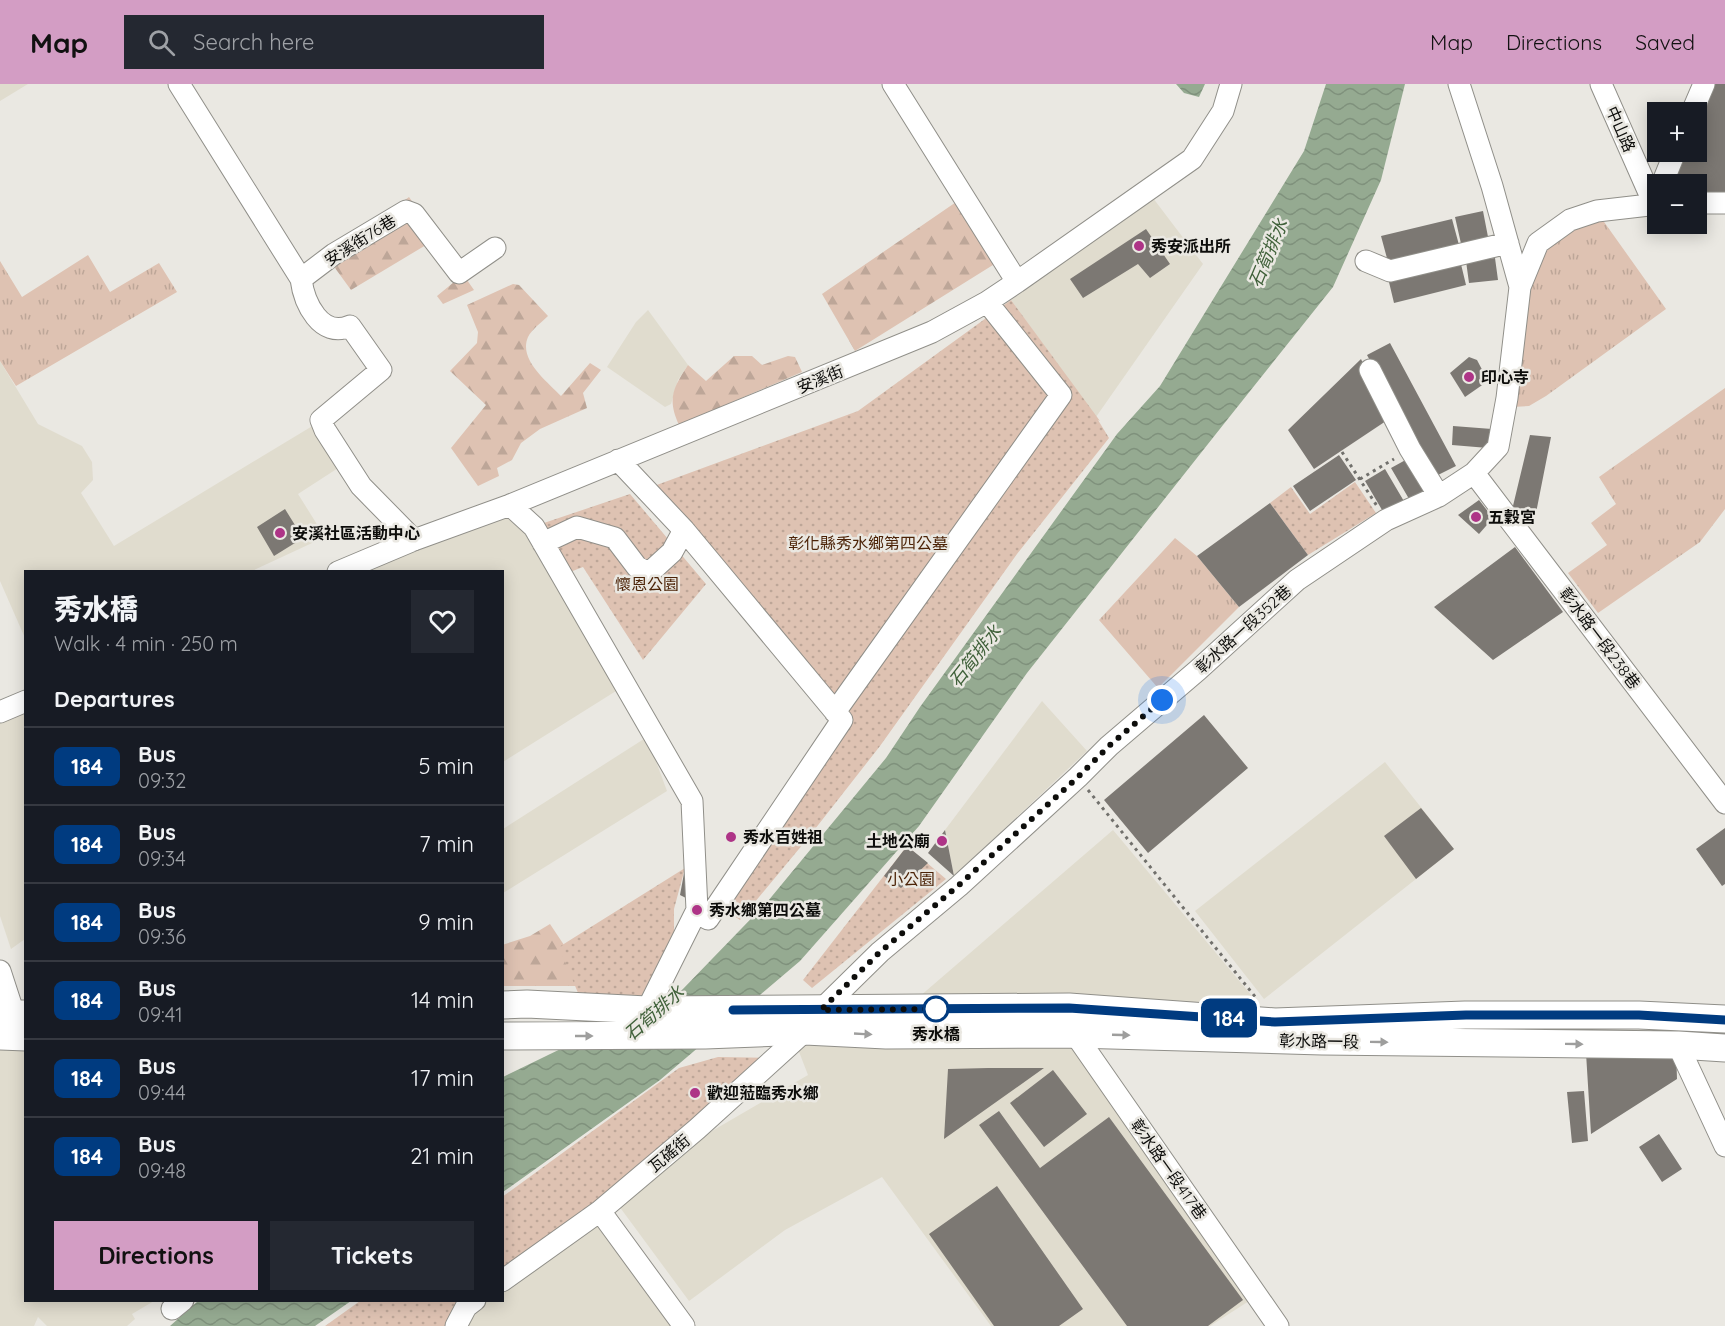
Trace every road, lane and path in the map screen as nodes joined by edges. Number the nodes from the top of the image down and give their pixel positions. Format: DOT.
graph roads {
  1 [pos="179,84"];
  2 [pos="893,84"];
  3 [pos="1231,84"];
  4 [pos="1459,84"];
  5 [pos="1601,84"];
  6 [pos="1704,84"];
  7 [pos="1696,102"];
  8 [pos="1647,175"];
  9 [pos="1647,200"];
  10 [pos="1707,203"];
  11 [pos="1725,203"];
  12 [pos="1508,243"];
  13 [pos="495,248"];
  14 [pos="1366,261"];
  15 [pos="302,279"];
  16 [pos="1017,282"];
  17 [pos="1520,287"];
  18 [pos="987,302"];
  19 [pos="1370,370"];
  20 [pos="1410,449"];
  21 [pos="1342,452"];
  22 [pos="618,460"];
  23 [pos="1474,473"];
  24 [pos="1360,479"];
  25 [pos="1439,496"];
  26 [pos="510,505"];
  27 [pos="1386,520"];
  28 [pos="684,530"];
  29 [pos="414,540"];
  30 [pos="543,543"];
  31 [pos="343,570"];
  32 [pos="24,702"];
  33 [pos="0,712"];
  34 [pos="836,712"];
  35 [pos="1078,777"];
  36 [pos="1725,803"];
  37 [pos="697,910"];
  38 [pos="0,971"];
  39 [pos="515,1005"];
  40 [pos="1069,1008"];
  41 [pos="647,1010"];
  42 [pos="821,1010"];
  43 [pos="1725,1020"];
  44 [pos="1275,1022"];
  45 [pos="13,1025"];
  46 [pos="804,1031"];
  47 [pos="1075,1034"];
  48 [pos="514,1036"];
  49 [pos="1678,1045"];
  50 [pos="1725,1048"];
  51 [pos="1725,1146"];
  52 [pos="600,1211"];
  53 [pos="504,1280"];
  54 [pos="472,1302"];
  55 [pos="456,1326"];
  56 [pos="684,1326"];
  57 [pos="1278,1326"];
  1 -- 15 [label="street"];
  2 -- 16 [label="street"];
  3 -- 16 [label="street, 安溪街"];
  4 -- 12 [label="street"];
  5 -- 8 [label="street, 中山路"];
  6 -- 7 [label="street"];
  9 -- 17 [label="street"];
  10 -- 11 [label="street"];
  12 -- 14 [label="street"];
  12 -- 17 [label="street"];
  13 -- 15 [label="street, 安溪街76巷"];
  15 -- 29 [label="street"];
  16 -- 18 [label="street, 安溪街"];
  17 -- 23 [label="street, 彰水路一段352巷"];
  18 -- 22 [label="street, 安溪街"];
  18 -- 34 [label="street"];
  19 -- 20 [label="street"];
  20 -- 24 [label="path"];
  20 -- 25 [label="street"];
  21 -- 24 [label="path"];
  22 -- 26 [label="street, 安溪街"];
  22 -- 28 [label="street"];
  23 -- 25 [label="street, 彰水路一段352巷"];
  23 -- 36 [label="street, 彰水路一段238巷"];
  24 -- 27 [label="path"];
  25 -- 27 [label="street, 彰水路一段352巷"];
  26 -- 29 [label="street, 安溪街"];
  26 -- 30 [label="street"];
  27 -- 35 [label="street, 彰水路一段352巷"];
  28 -- 30 [label="street"];
  28 -- 34 [label="street"];
  29 -- 31 [label="street, 安溪街"];
  30 -- 37 [label="street"];
  32 -- 33 [label="street"];
  34 -- 37 [label="street"];
  35 -- 42 [label="street, 彰水路一段352巷"];
  35 -- 44 [label="path"];
  37 -- 41 [label="street"];
  38 -- 45 [label="street"];
  39 -- 41 [label="main road"];
  40 -- 42 [label="main road, 彰水路一段"];
  40 -- 44 [label="main road, 彰水路一段"];
  40 -- 47 [label="street, 彰水路一段417巷"];
  41 -- 42 [label="main road, 彰水路一段"];
  42 -- 46 [label="street, 瓦磘街"];
  43 -- 44 [label="main road, 彰水路一段"];
  46 -- 47 [label="main road, 彰水路一段, one-way"];
  48 -- 46 [label="main road, one-way"];
  46 -- 52 [label="street, 瓦磘街"];
  47 -- 49 [label="main road, 彰水路一段, one-way"];
  47 -- 57 [label="street, 彰水路一段417巷"];
  49 -- 50 [label="main road, 彰水路一段"];
  49 -- 51 [label="street"];
  52 -- 53 [label="street, 瓦磘街"];
  52 -- 56 [label="street"];
  54 -- 55 [label="street"];
}
